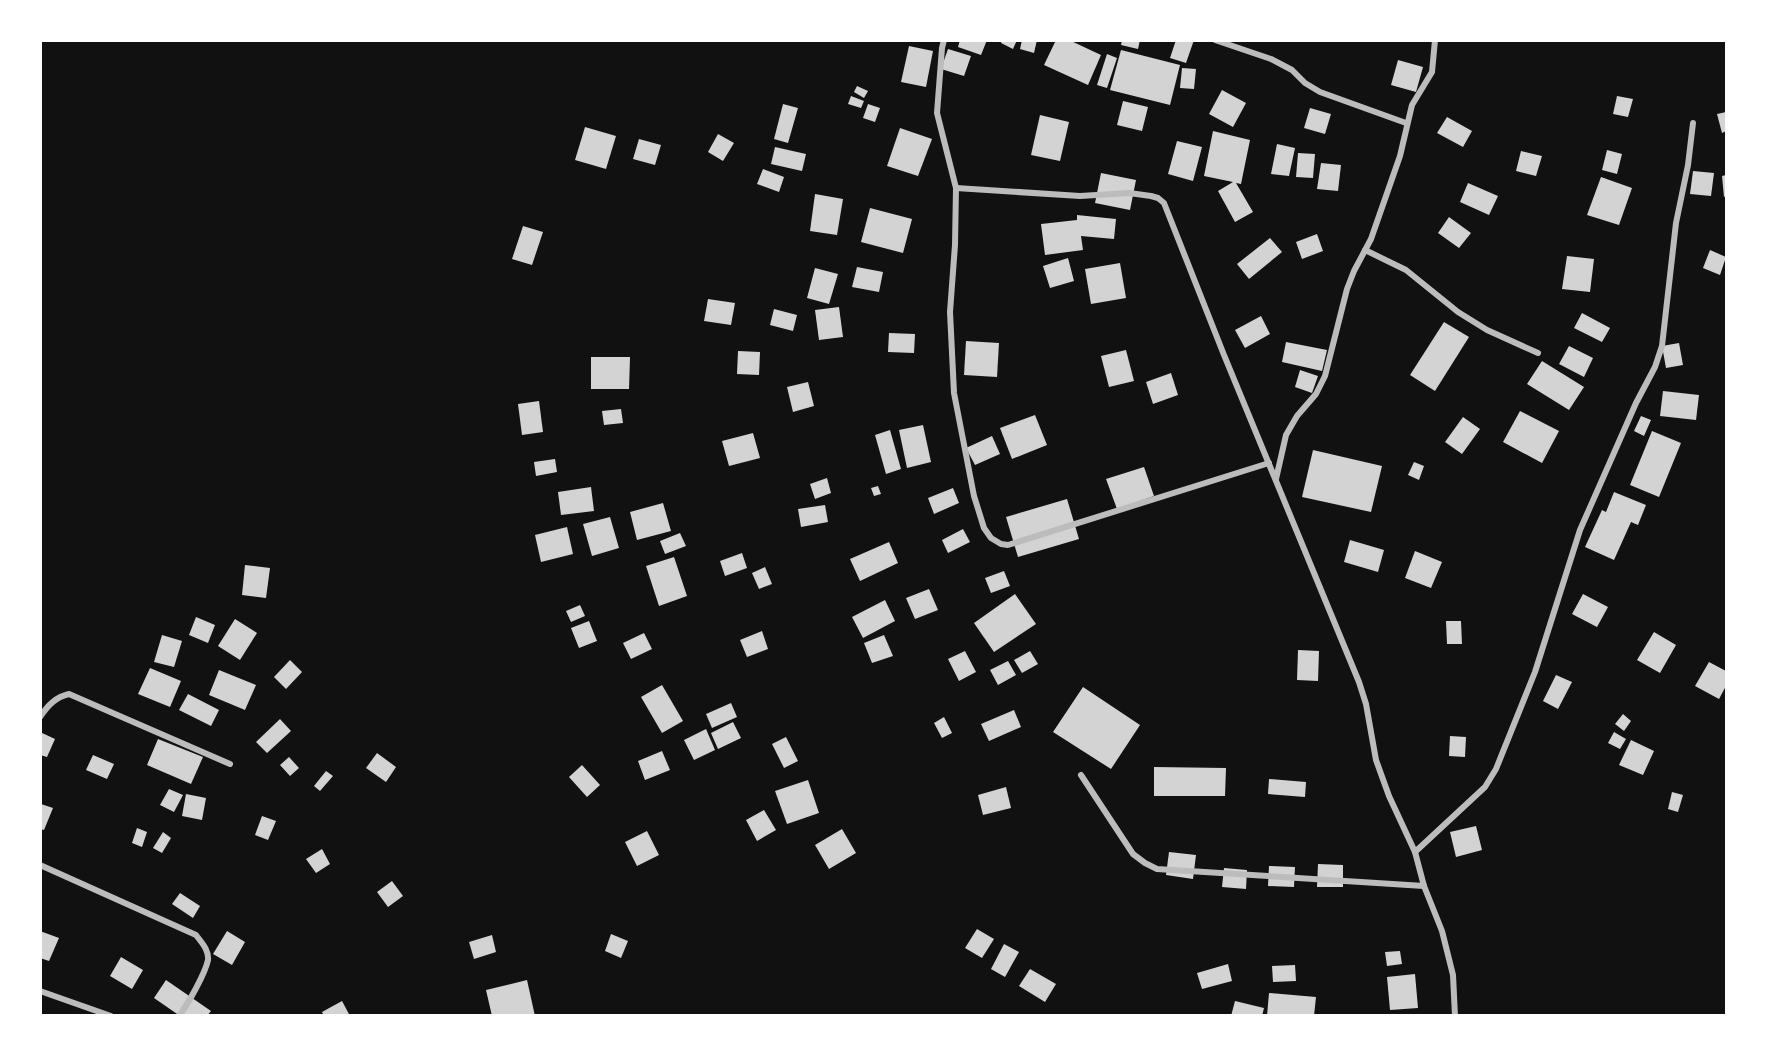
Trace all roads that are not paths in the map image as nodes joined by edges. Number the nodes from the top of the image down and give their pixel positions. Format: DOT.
graph roads {
  1 [pos="944,40"];
  2 [pos="1215,40"];
  3 [pos="1435,40"];
  4 [pos="1406,123"];
  5 [pos="1693,123"];
  6 [pos="956,188"];
  7 [pos="1365,250"];
  8 [pos="1538,353"];
  9 [pos="1269,463"];
  10 [pos="1276,479"];
  11 [pos="40,717"];
  12 [pos="230,764"];
  13 [pos="1081,775"];
  14 [pos="1415,852"];
  15 [pos="40,865"];
  16 [pos="1424,886"];
  17 [pos="40,991"];
  18 [pos="111,1016"];
  19 [pos="179,1016"];
  20 [pos="1455,1016"];
  1 -- 6 [label="street"];
  2 -- 4 [label="street"];
  3 -- 4 [label="street"];
  4 -- 7 [label="street"];
  5 -- 14 [label="street"];
  6 -- 9 [label="street"];
  6 -- 9 [label="street"];
  7 -- 8 [label="street"];
  7 -- 10 [label="street"];
  9 -- 10 [label="street"];
  10 -- 14 [label="street"];
  11 -- 12 [label="street"];
  13 -- 16 [label="street"];
  14 -- 16 [label="street"];
  15 -- 19 [label="street"];
  16 -- 20 [label="street"];
  17 -- 18 [label="street"];
}
